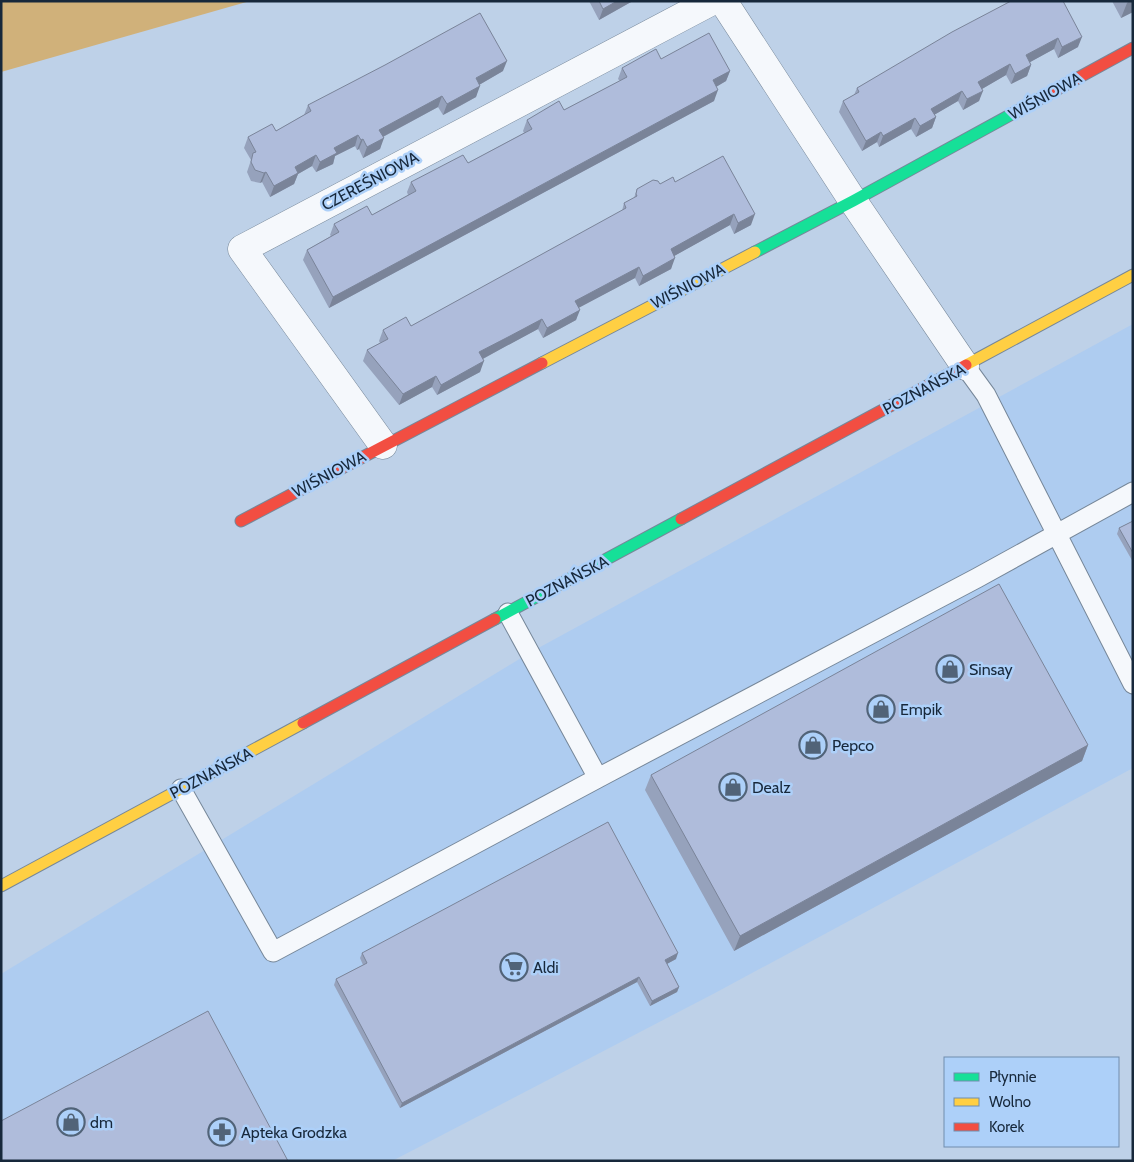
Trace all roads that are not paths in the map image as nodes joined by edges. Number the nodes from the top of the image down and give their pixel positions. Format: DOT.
graph roads {
  1 [pos="712,1"];
  2 [pos="723,1"];
  3 [pos="1133,48"];
  4 [pos="853,201"];
  5 [pos="1133,275"];
  6 [pos="966,366"];
  7 [pos="383,445"];
  8 [pos="1133,492"];
  9 [pos="241,521"];
  10 [pos="1056,534"];
  11 [pos="508,613"];
  12 [pos="1133,684"];
  13 [pos="598,778"];
  14 [pos="181,789"];
  15 [pos="1,886"];
  1 -- 7 [label="street, CZEREŚNIOWA"];
  2 -- 4 [label="street"];
  3 -- 4 [label="street, WIŚNIOWA"];
  4 -- 6 [label="street"];
  4 -- 7 [label="street, WIŚNIOWA"];
  5 -- 6 [label="street, POZNAŃSKA"];
  6 -- 10 [label="lane"];
  6 -- 11 [label="street, POZNAŃSKA"];
  7 -- 9 [label="street, WIŚNIOWA"];
  8 -- 10 [label="lane"];
  10 -- 12 [label="lane"];
  10 -- 13 [label="lane"];
  11 -- 13 [label="lane"];
  11 -- 14 [label="street, POZNAŃSKA"];
  13 -- 14 [label="lane"];
  14 -- 15 [label="street, POZNAŃSKA"];
}
